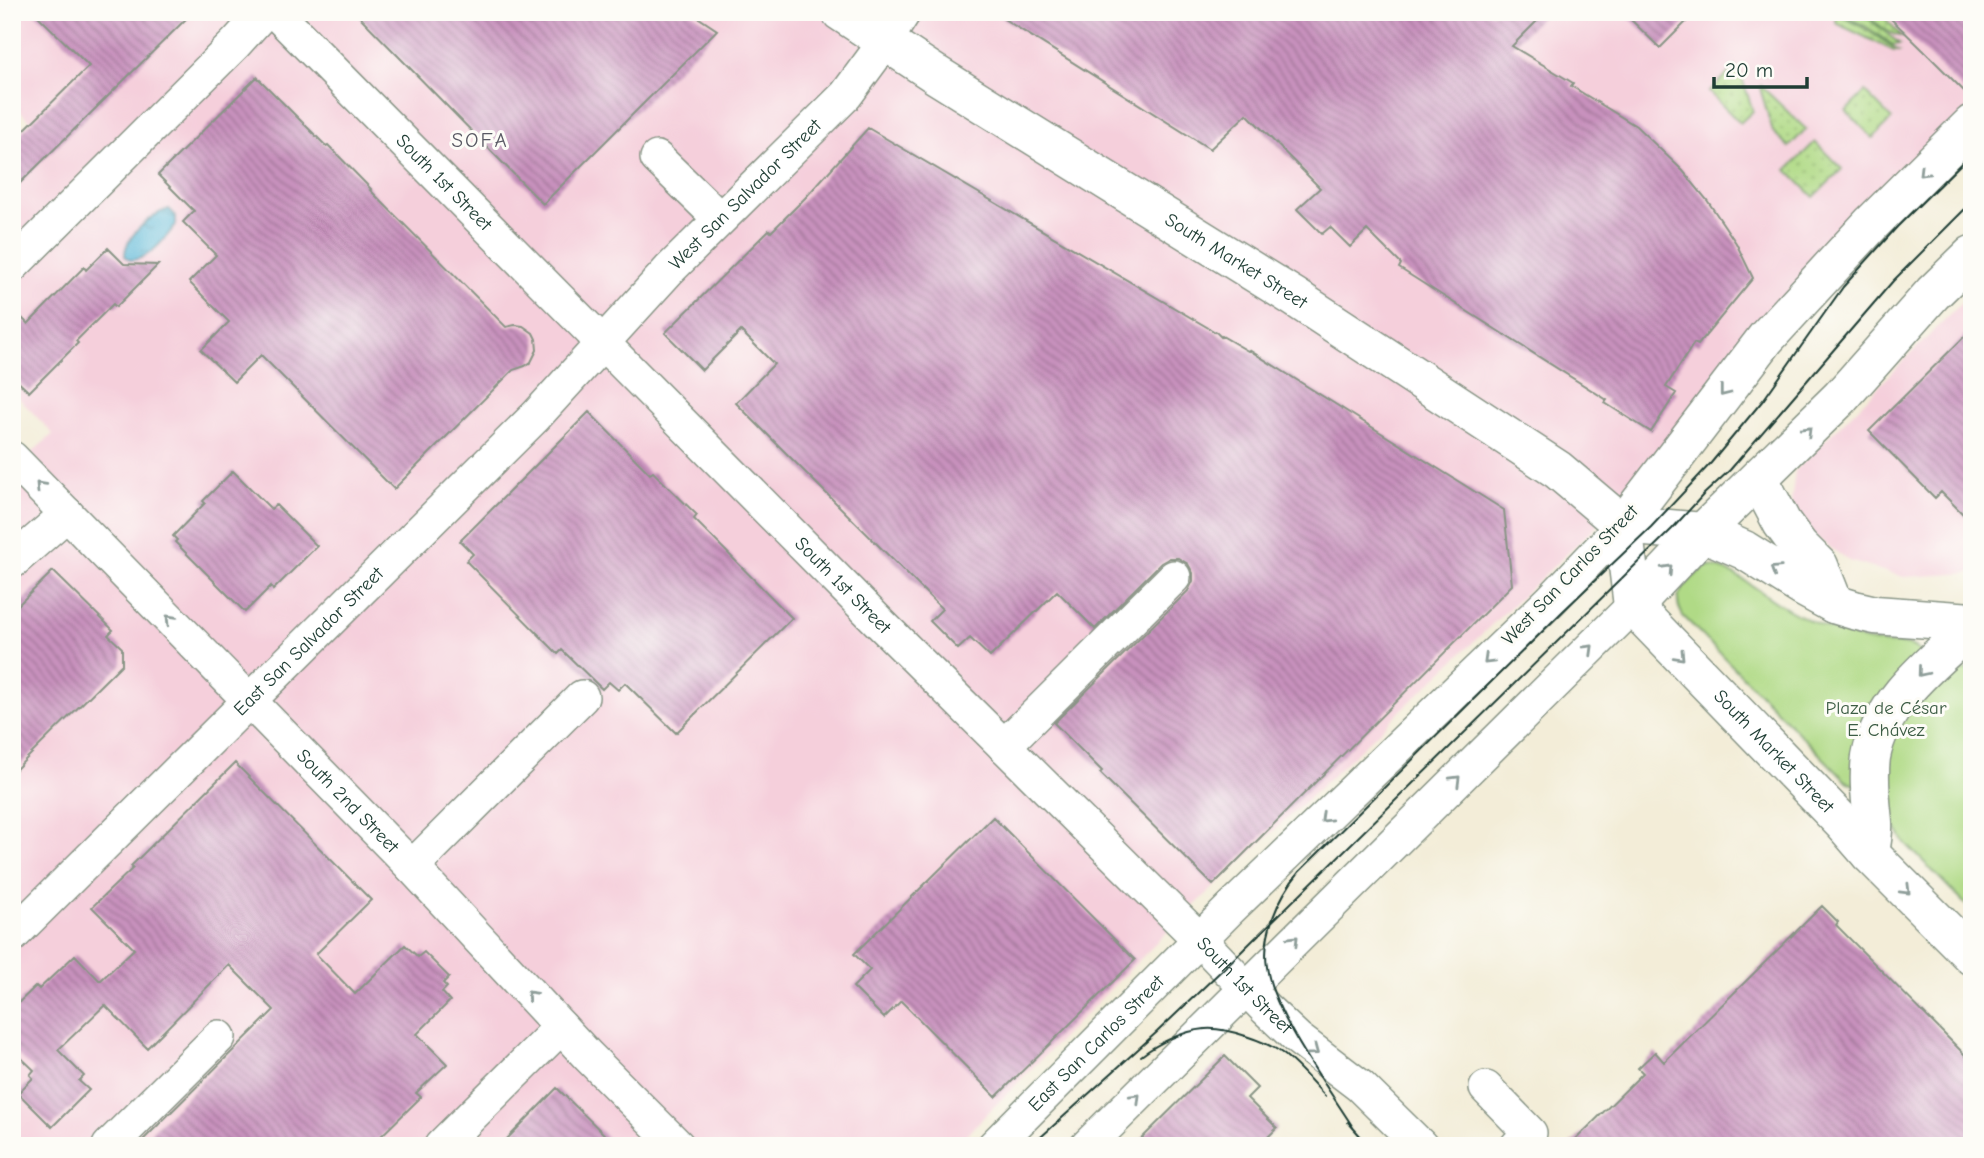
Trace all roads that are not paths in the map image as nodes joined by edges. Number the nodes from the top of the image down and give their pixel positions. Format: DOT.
graph roads {
  1 [pos="264,12"];
  2 [pos="275,12"];
  3 [pos="841,12"];
  4 [pos="895,27"];
  5 [pos="1972,124"];
  6 [pos="657,158"];
  7 [pos="720,219"];
  8 [pos="1972,255"];
  9 [pos="12,266"];
  10 [pos="602,343"];
  11 [pos="12,458"];
  12 [pos="1759,479"];
  13 [pos="67,514"];
  14 [pos="1623,525"];
  15 [pos="1703,532"];
  16 [pos="12,562"];
  17 [pos="1174,577"];
  18 [pos="1834,604"];
  19 [pos="1633,607"];
  20 [pos="1972,624"];
  21 [pos="582,697"];
  22 [pos="250,701"];
  23 [pos="1004,746"];
  24 [pos="1870,855"];
  25 [pos="412,867"];
  26 [pos="12,936"];
  27 [pos="1200,940"];
  28 [pos="1972,956"];
  29 [pos="1246,988"];
  30 [pos="561,1027"];
  31 [pos="219,1037"];
  32 [pos="1486,1088"];
  33 [pos="109,1146"];
  34 [pos="440,1146"];
  35 [pos="678,1146"];
  36 [pos="993,1146"];
  37 [pos="1087,1146"];
  38 [pos="1421,1146"];
  39 [pos="1517,1146"];
  1 -- 9 [label="street"];
  2 -- 10 [label="street, South 1st Street"];
  3 -- 4 [label="main road, South Market Street"];
  4 -- 7 [label="street, West San Salvador Street"];
  4 -- 14 [label="main road, South Market Street"];
  5 -- 14 [label="main road, West San Carlos Street, one-way"];
  6 -- 7 [label="street"];
  7 -- 10 [label="street, West San Salvador Street"];
  12 -- 8 [label="main road, one-way"];
  10 -- 22 [label="street, East San Salvador Street"];
  10 -- 23 [label="street, South 1st Street"];
  13 -- 11 [label="street, South 2nd Street, one-way"];
  12 -- 15 [label="main road"];
  12 -- 18 [label="main road"];
  13 -- 16 [label="street"];
  22 -- 13 [label="street, South 2nd Street, one-way"];
  14 -- 15 [label="main road"];
  14 -- 19 [label="main road"];
  14 -- 27 [label="street, West San Carlos Street, one-way"];
  18 -- 15 [label="main road, one-way"];
  19 -- 15 [label="main road, one-way"];
  17 -- 23 [label="street"];
  18 -- 20 [label="main road"];
  19 -- 24 [label="main road, South Market Street, one-way"];
  29 -- 19 [label="street, one-way"];
  20 -- 24 [label="main road, one-way"];
  21 -- 25 [label="street"];
  22 -- 25 [label="street, South 2nd Street"];
  22 -- 26 [label="street, East San Salvador Street"];
  23 -- 27 [label="street, South 1st Street"];
  24 -- 28 [label="main road, South Market Street, one-way"];
  30 -- 25 [label="street, South 2nd Street, one-way"];
  27 -- 29 [label="street, South 1st Street"];
  27 -- 36 [label="street, East San Carlos Street"];
  37 -- 29 [label="street, one-way"];
  29 -- 38 [label="street, South 1st Street, one-way"];
  30 -- 34 [label="street"];
  30 -- 35 [label="street, South 2nd Street"];
  31 -- 33 [label="street"];
  32 -- 39 [label="street"];
}
